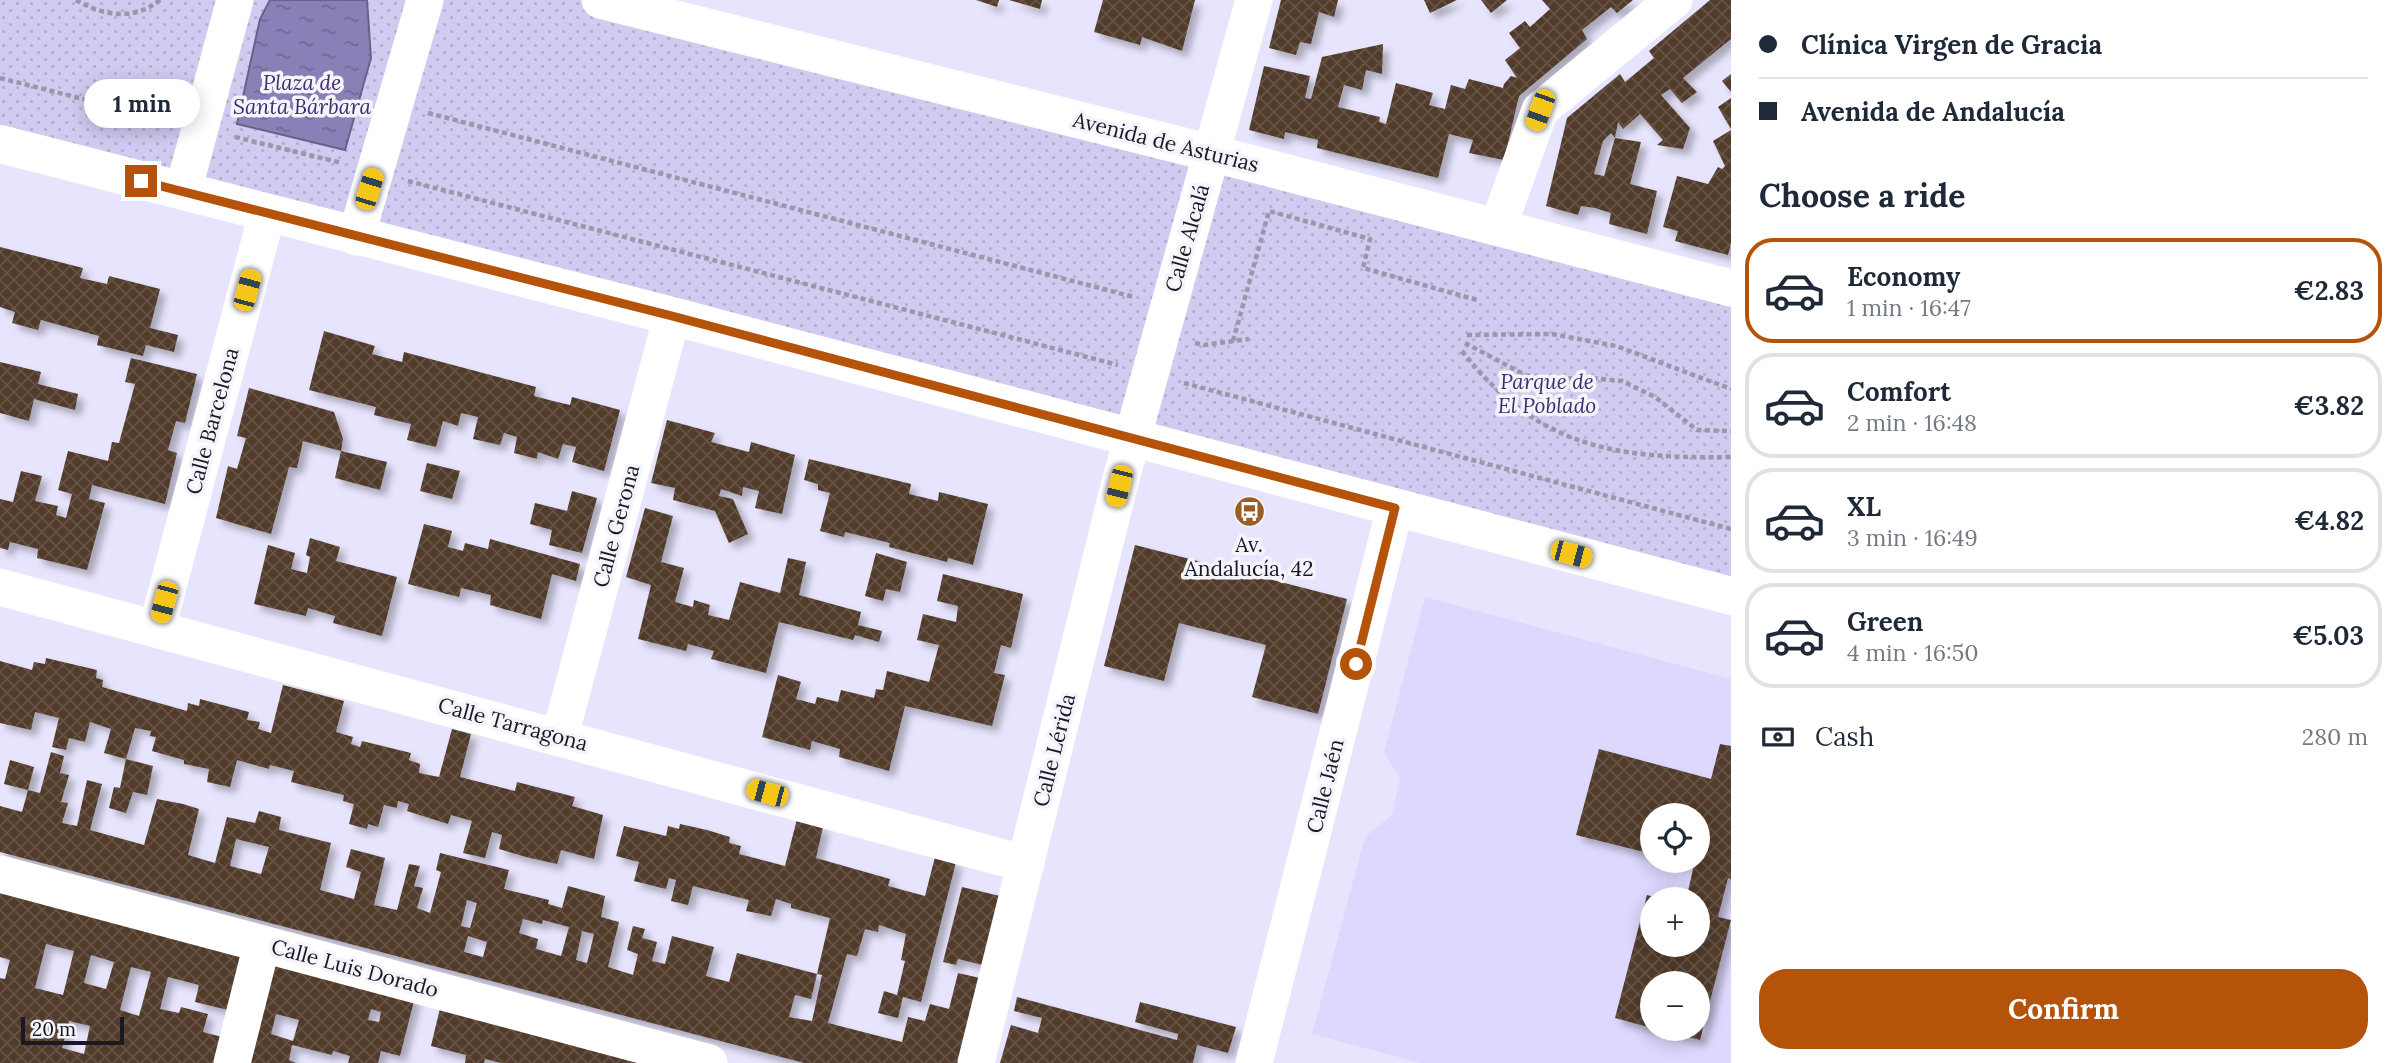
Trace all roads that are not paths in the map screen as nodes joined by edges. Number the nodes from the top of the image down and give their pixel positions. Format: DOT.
graph roads {
  1 [pos="235,0"];
  2 [pos="425,0"];
  3 [pos="600,0"];
  4 [pos="1254,0"];
  5 [pos="1674,0"];
  6 [pos="0,144"];
  7 [pos="1211,153"];
  8 [pos="183,191"];
  9 [pos="267,214"];
  10 [pos="1498,227"];
  11 [pos="356,237"];
  12 [pos="1731,288"];
  13 [pos="672,316"];
  14 [pos="1132,437"];
  15 [pos="1395,508"];
  16 [pos="0,587"];
  17 [pos="1731,596"];
  18 [pos="158,628"];
  19 [pos="560,736"];
  20 [pos="1026,864"];
  21 [pos="0,874"];
  22 [pos="262,944"];
  23 [pos="1264,1061"];
  24 [pos="232,1063"];
  25 [pos="709,1063"];
  26 [pos="976,1063"];
  1 -- 8 [label="street"];
  2 -- 11 [label="street"];
  3 -- 7 [label="street, Avenida de Asturias"];
  4 -- 7 [label="street, Calle Alcalá"];
  5 -- 10 [label="street"];
  6 -- 8 [label="street"];
  7 -- 10 [label="street, Avenida de Asturias"];
  7 -- 14 [label="street, Calle Alcalá"];
  8 -- 9 [label="street"];
  9 -- 11 [label="street"];
  9 -- 18 [label="street, Calle Barcelona"];
  10 -- 12 [label="street, Avenida de Asturias"];
  11 -- 13 [label="street"];
  13 -- 14 [label="street"];
  13 -- 19 [label="street, Calle Gerona"];
  14 -- 15 [label="street"];
  14 -- 20 [label="street, Calle Lérida"];
  15 -- 17 [label="street"];
  15 -- 23 [label="street, Calle Jaén"];
  16 -- 18 [label="street, Calle Tarragona"];
  18 -- 19 [label="street, Calle Tarragona"];
  19 -- 20 [label="street, Calle Tarragona"];
  20 -- 26 [label="street, Calle Lérida"];
  21 -- 22 [label="street, Calle Luis Dorado"];
  22 -- 24 [label="street"];
  22 -- 25 [label="street, Calle Luis Dorado"];
}
